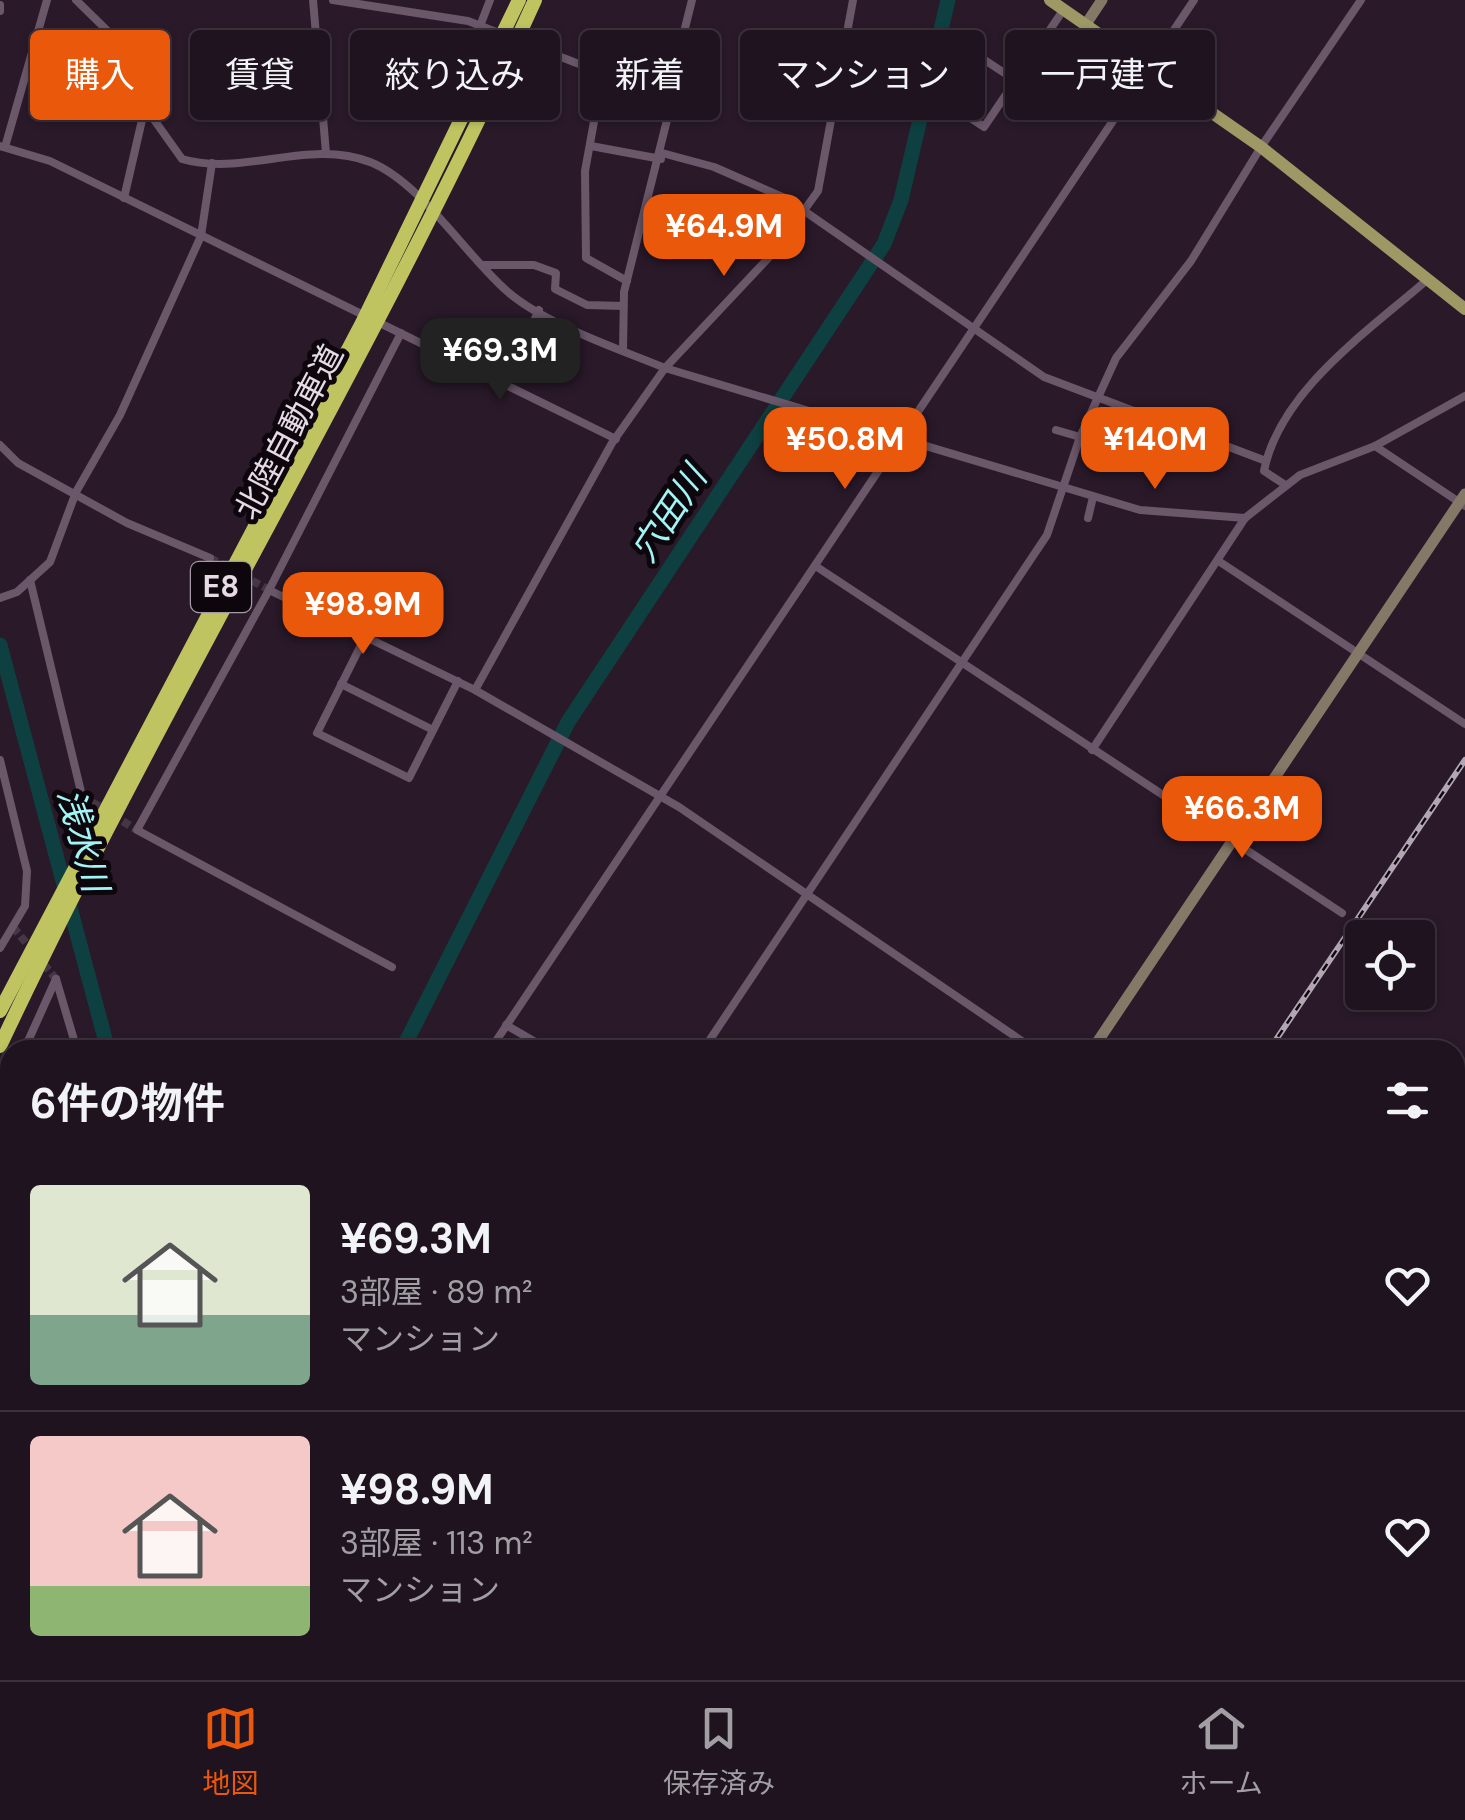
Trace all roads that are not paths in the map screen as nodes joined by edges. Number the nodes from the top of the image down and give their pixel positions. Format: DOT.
graph roads {
  1 [pos="47,0"];
  2 [pos="76,0"];
  3 [pos="313,0"];
  4 [pos="333,0"];
  5 [pos="490,0"];
  6 [pos="519,0"];
  7 [pos="535,0"];
  8 [pos="692,0"];
  9 [pos="853,0"];
  10 [pos="1050,0"];
  11 [pos="1102,0"];
  12 [pos="1194,0"];
  13 [pos="1361,0"];
  14 [pos="358,1"];
  15 [pos="1064,9"];
  16 [pos="1086,24"];
  17 [pos="480,26"];
  18 [pos="107,30"];
  19 [pos="513,30"];
  20 [pos="514,30"];
  21 [pos="684,30"];
  22 [pos="1050,30"];
  23 [pos="1095,30"];
  24 [pos="1175,30"];
  25 [pos="580,63"];
  26 [pos="1016,80"];
  27 [pos="1215,115"];
  28 [pos="143,120"];
  29 [pos="155,120"];
  30 [pos="469,120"];
  31 [pos="598,120"];
  32 [pos="668,120"];
  33 [pos="1115,120"];
  34 [pos="2,146"];
  35 [pos="591,146"];
  36 [pos="1260,147"];
  37 [pos="326,153"];
  38 [pos="662,156"];
  39 [pos="212,163"];
  40 [pos="124,198"];
  41 [pos="807,211"];
  42 [pos="201,236"];
  43 [pos="482,266"];
  44 [pos="1429,279"];
  45 [pos="626,281"];
  46 [pos="623,306"];
  47 [pos="1464,306"];
  48 [pos="540,310"];
  49 [pos="368,326"];
  50 [pos="974,331"];
  51 [pos="401,333"];
  52 [pos="623,350"];
  53 [pos="665,368"];
  54 [pos="504,385"];
  55 [pos="1096,396"];
  56 [pos="1465,396"];
  57 [pos="1056,430"];
  58 [pos="1080,437"];
  59 [pos="904,438"];
  60 [pos="616,439"];
  61 [pos="0,445"];
  62 [pos="1375,446"];
  63 [pos="1266,461"];
  64 [pos="1284,484"];
  65 [pos="1061,487"];
  66 [pos="76,492"];
  67 [pos="1092,497"];
  68 [pos="1463,500"];
  69 [pos="1088,518"];
  70 [pos="1245,518"];
  71 [pos="210,558"];
  72 [pos="1220,562"];
  73 [pos="816,566"];
  74 [pos="30,580"];
  75 [pos="269,590"];
  76 [pos="279,596"];
  77 [pos="0,598"];
  78 [pos="364,637"];
  79 [pos="1359,650"];
  80 [pos="964,665"];
  81 [pos="458,681"];
  82 [pos="341,684"];
  83 [pos="475,690"];
  84 [pos="1465,724"];
  85 [pos="433,730"];
  86 [pos="1092,750"];
  87 [pos="0,760"];
  88 [pos="82,796"];
  89 [pos="659,796"];
  90 [pos="1232,839"];
  91 [pos="809,894"];
  92 [pos="1342,913"];
  93 [pos="0,948"];
  94 [pos="392,967"];
  95 [pos="0,1011"];
  96 [pos="506,1025"];
  97 [pos="3,1040"];
  98 [pos="29,1040"];
  99 [pos="73,1040"];
  100 [pos="496,1040"];
  101 [pos="532,1040"];
  102 [pos="710,1040"];
  103 [pos="1021,1040"];
  104 [pos="1099,1040"];
  1 -- 34 [label="street"];
  2 -- 18 [label="street"];
  3 -- 37 [label="street"];
  4 -- 14 [label="street"];
  5 -- 17 [label="street"];
  6 -- 19 [label="highway, 北陸自動車道 / E8"];
  7 -- 20 [label="highway, 北陸自動車道 / E8"];
  8 -- 21 [label="street"];
  9 -- 41 [label="street"];
  10 -- 15 [label="main road"];
  11 -- 16 [label="street"];
  12 -- 24 [label="street"];
  13 -- 36 [label="street"];
  14 -- 17 [label="street"];
  15 -- 16 [label="main road"];
  15 -- 22 [label="street"];
  16 -- 23 [label="main road"];
  17 -- 25 [label="street"];
  26 -- 26 [label="street"];
  27 -- 36 [label="main road"];
  28 -- 40 [label="street"];
  29 -- 39 [label="street"];
  30 -- 49 [label="highway, 北陸自動車道 / E8"];
  31 -- 35 [label="street"];
  32 -- 38 [label="street"];
  33 -- 50 [label="street"];
  34 -- 40 [label="street"];
  35 -- 38 [label="street"];
  35 -- 45 [label="street"];
  36 -- 44 [label="main road"];
  36 -- 55 [label="street"];
  37 -- 39 [label="street"];
  37 -- 43 [label="street"];
  38 -- 41 [label="street"];
  38 -- 45 [label="street"];
  39 -- 42 [label="street"];
  40 -- 42 [label="street"];
  41 -- 50 [label="street"];
  41 -- 53 [label="street"];
  42 -- 51 [label="street"];
  42 -- 66 [label="street"];
  43 -- 46 [label="street"];
  43 -- 48 [label="street"];
  44 -- 47 [label="main road"];
  44 -- 63 [label="street"];
  45 -- 46 [label="street"];
  46 -- 52 [label="street"];
  48 -- 52 [label="street"];
  48 -- 54 [label="street"];
  49 -- 95 [label="highway, 北陸自動車道 / E8"];
  49 -- 97 [label="highway, 北陸自動車道 / E8"];
  50 -- 55 [label="street"];
  50 -- 59 [label="street"];
  51 -- 54 [label="street"];
  51 -- 75 [label="street"];
  52 -- 53 [label="street"];
  53 -- 59 [label="street"];
  53 -- 60 [label="street"];
  54 -- 60 [label="street"];
  55 -- 58 [label="street"];
  55 -- 63 [label="street"];
  56 -- 62 [label="street"];
  57 -- 58 [label="street"];
  58 -- 65 [label="street"];
  59 -- 65 [label="street"];
  59 -- 73 [label="street"];
  60 -- 83 [label="street"];
  61 -- 66 [label="street"];
  62 -- 64 [label="street"];
  62 -- 68 [label="street"];
  63 -- 64 [label="street"];
  64 -- 70 [label="street"];
  65 -- 67 [label="street"];
  65 -- 80 [label="street"];
  66 -- 71 [label="street"];
  66 -- 74 [label="street"];
  67 -- 69 [label="street"];
  67 -- 70 [label="street"];
  68 -- 79 [label="street"];
  70 -- 72 [label="street"];
  72 -- 79 [label="street"];
  72 -- 86 [label="street"];
  73 -- 80 [label="street"];
  73 -- 89 [label="street"];
  74 -- 77 [label="street"];
  74 -- 88 [label="street"];
  75 -- 76 [label="street"];
  75 -- 78 [label="street"];
  75 -- 94 [label="street"];
  78 -- 81 [label="street"];
  78 -- 82 [label="street"];
  79 -- 84 [label="street"];
  79 -- 90 [label="street"];
  80 -- 86 [label="street"];
  80 -- 91 [label="street"];
  81 -- 83 [label="street"];
  81 -- 85 [label="street"];
  82 -- 85 [label="street"];
  82 -- 85 [label="street"];
  83 -- 89 [label="street"];
  86 -- 90 [label="street"];
  87 -- 93 [label="street"];
  89 -- 91 [label="street"];
  89 -- 96 [label="street"];
  90 -- 92 [label="street"];
  90 -- 104 [label="street"];
  91 -- 102 [label="street"];
  91 -- 103 [label="street"];
  96 -- 100 [label="street"];
  96 -- 101 [label="street"];
  98 -- 99 [label="street"];
}
